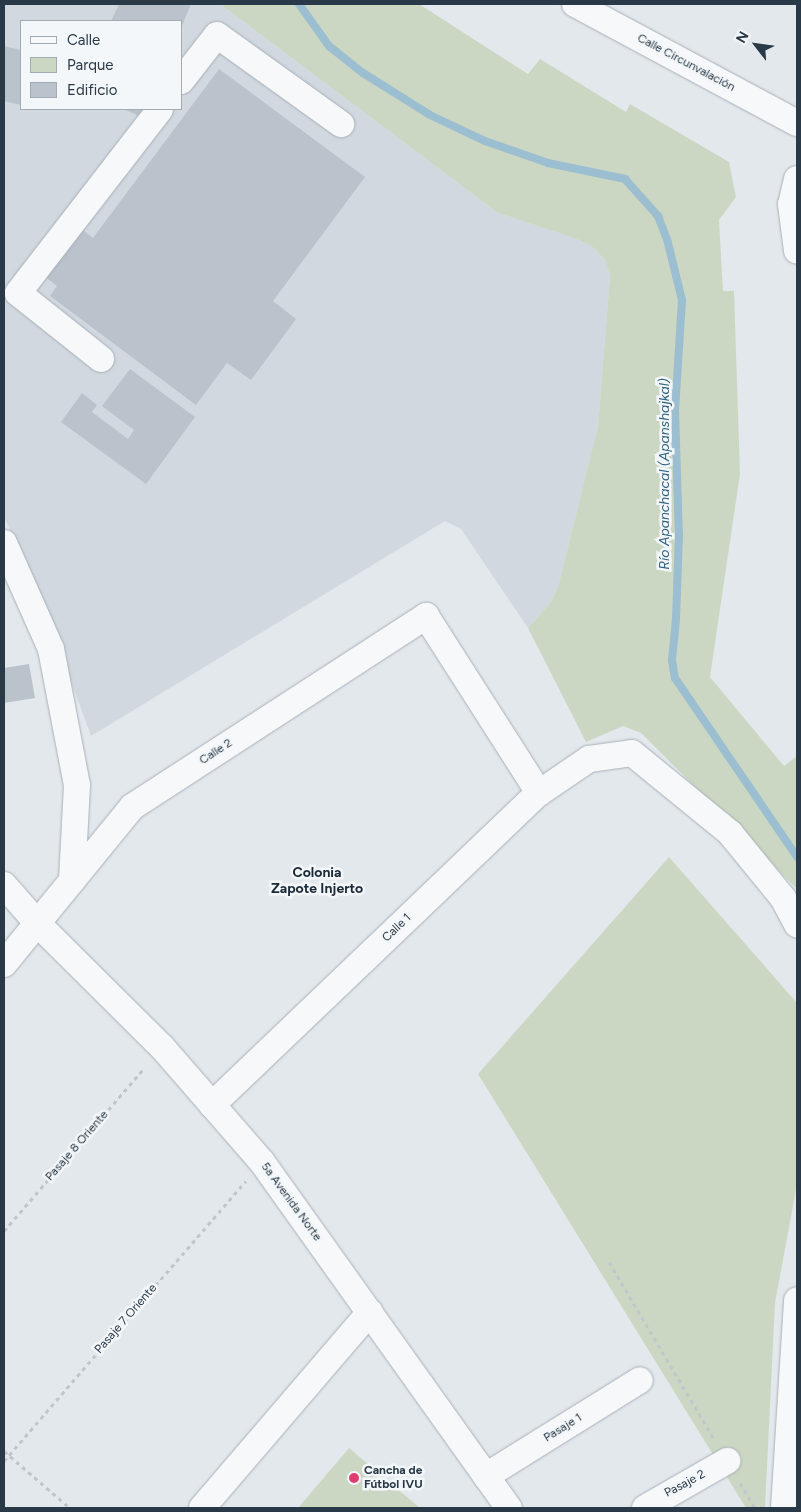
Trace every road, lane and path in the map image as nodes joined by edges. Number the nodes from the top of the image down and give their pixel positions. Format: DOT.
graph roads {
  1 [pos="575,4"];
  2 [pos="182,80"];
  3 [pos="159,110"];
  4 [pos="797,123"];
  5 [pos="341,124"];
  6 [pos="797,179"];
  7 [pos="797,250"];
  8 [pos="11,292"];
  9 [pos="101,359"];
  10 [pos="4,543"];
  11 [pos="539,793"];
  12 [pos="72,881"];
  13 [pos="4,885"];
  14 [pos="797,924"];
  15 [pos="39,925"];
  16 [pos="4,964"];
  17 [pos="150,1061"];
  18 [pos="212,1105"];
  19 [pos="249,1177"];
  20 [pos="4,1231"];
  21 [pos="609,1262"];
  22 [pos="797,1300"];
  23 [pos="370,1312"];
  24 [pos="640,1380"];
  25 [pos="4,1450"];
  26 [pos="9,1455"];
  27 [pos="4,1461"];
  28 [pos="727,1461"];
  29 [pos="486,1476"];
  30 [pos="70,1508"];
  31 [pos="202,1508"];
  32 [pos="509,1508"];
  33 [pos="644,1508"];
  34 [pos="755,1508"];
  35 [pos="784,1508"];
  1 -- 4 [label="street, Calle Circunvalación"];
  2 -- 5 [label="street"];
  3 -- 8 [label="street"];
  6 -- 7 [label="street"];
  8 -- 9 [label="street"];
  10 -- 12 [label="street"];
  11 -- 12 [label="street, Calle 2"];
  11 -- 14 [label="street, Calle 1"];
  11 -- 18 [label="street, Calle 1"];
  12 -- 15 [label="street, Calle 2"];
  13 -- 15 [label="street, 5a Avenida Norte"];
  15 -- 16 [label="street, Calle 2"];
  15 -- 18 [label="street, 5a Avenida Norte"];
  17 -- 20 [label="path, Pasaje 8 Oriente"];
  18 -- 23 [label="street, 5a Avenida Norte"];
  19 -- 26 [label="path, Pasaje 7 Oriente"];
  21 -- 28 [label="path"];
  22 -- 35 [label="street"];
  23 -- 29 [label="street, 5a Avenida Norte"];
  23 -- 31 [label="street"];
  24 -- 29 [label="street, Pasaje 1"];
  25 -- 26 [label="path"];
  26 -- 27 [label="path, Pasaje 7 Oriente"];
  26 -- 30 [label="path"];
  28 -- 33 [label="street, Pasaje 2"];
  28 -- 34 [label="path"];
  29 -- 32 [label="street, 5a Avenida Norte"];
}
